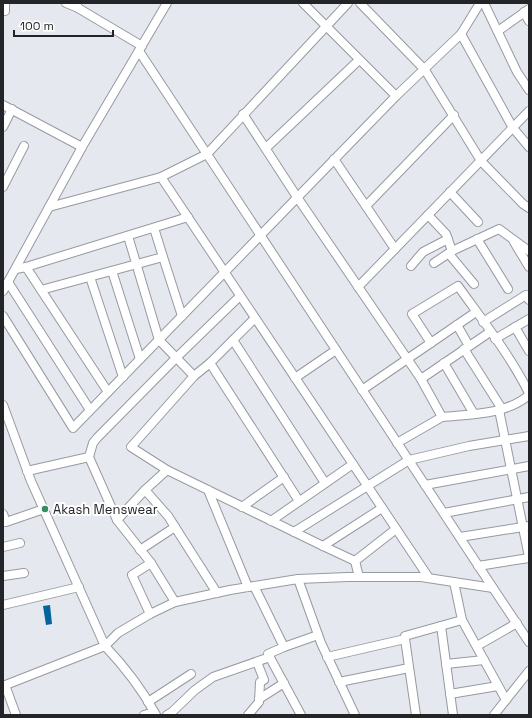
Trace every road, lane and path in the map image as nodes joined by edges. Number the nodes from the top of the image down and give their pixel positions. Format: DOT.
graph roads {
  1 [pos="66,3"];
  2 [pos="167,3"];
  3 [pos="303,3"];
  4 [pos="348,3"];
  5 [pos="360,3"];
  6 [pos="480,3"];
  7 [pos="484,3"];
  8 [pos="77,5"];
  9 [pos="526,10"];
  10 [pos="529,21"];
  11 [pos="326,26"];
  12 [pos="498,31"];
  13 [pos="461,34"];
  14 [pos="140,48"];
  15 [pos="359,60"];
  16 [pos="424,70"];
  17 [pos="529,90"];
  18 [pos="396,96"];
  19 [pos="3,105"];
  20 [pos="12,109"];
  21 [pos="529,111"];
  22 [pos="244,114"];
  23 [pos="454,115"];
  24 [pos="3,127"];
  25 [pos="513,128"];
  26 [pos="24,146"];
  27 [pos="82,147"];
  28 [pos="529,147"];
  29 [pos="266,148"];
  30 [pos="207,154"];
  31 [pos="334,159"];
  32 [pos="481,160"];
  33 [pos="161,177"];
  34 [pos="3,187"];
  35 [pos="450,192"];
  36 [pos="297,197"];
  37 [pos="366,206"];
  38 [pos="49,207"];
  39 [pos="529,208"];
  40 [pos="428,215"];
  41 [pos="188,218"];
  42 [pos="478,222"];
  43 [pos="154,228"];
  44 [pos="260,235"];
  45 [pos="128,236"];
  46 [pos="511,238"];
  47 [pos="448,239"];
  48 [pos="477,239"];
  49 [pos="395,249"];
  50 [pos="529,251"];
  51 [pos="450,252"];
  52 [pos="163,257"];
  53 [pos="434,263"];
  54 [pos="137,264"];
  55 [pos="411,266"];
  56 [pos="26,267"];
  57 [pos="529,267"];
  58 [pos="16,269"];
  59 [pos="112,270"];
  60 [pos="224,272"];
  61 [pos="90,277"];
  62 [pos="8,282"];
  63 [pos="474,284"];
  64 [pos="358,287"];
  65 [pos="508,289"];
  66 [pos="41,290"];
  67 [pos="3,291"];
  68 [pos="240,296"];
  69 [pos="529,300"];
  70 [pos="476,312"];
  71 [pos="3,316"];
  72 [pos="182,316"];
  73 [pos="255,318"];
  74 [pos="529,319"];
  75 [pos="483,322"];
  76 [pos="456,325"];
  77 [pos="515,327"];
  78 [pos="493,335"];
  79 [pos="159,340"];
  80 [pos="233,340"];
  81 [pos="431,343"];
  82 [pos="467,347"];
  83 [pos="336,350"];
  84 [pos="529,351"];
  85 [pos="176,358"];
  86 [pos="140,359"];
  87 [pos="407,359"];
  88 [pos="210,363"];
  89 [pos="444,364"];
  90 [pos="194,376"];
  91 [pos="123,377"];
  92 [pos="295,378"];
  93 [pos="421,379"];
  94 [pos="362,390"];
  95 [pos="108,392"];
  96 [pos="529,394"];
  97 [pos="3,405"];
  98 [pos="90,410"];
  99 [pos="501,410"];
  100 [pos="474,414"];
  101 [pos="442,417"];
  102 [pos="6,422"];
  103 [pos="529,436"];
  104 [pos="506,440"];
  105 [pos="397,443"];
  106 [pos="89,457"];
  107 [pos="409,460"];
  108 [pos="353,464"];
  109 [pos="529,466"];
  110 [pos="512,468"];
  111 [pos="167,470"];
  112 [pos="27,471"];
  113 [pos="284,477"];
  114 [pos="325,483"];
  115 [pos="425,485"];
  116 [pos="367,486"];
  117 [pos="145,490"];
  118 [pos="208,490"];
  119 [pos="529,497"];
  120 [pos="517,500"];
  121 [pos="299,501"];
  122 [pos="242,507"];
  123 [pos="382,508"];
  124 [pos="44,510"];
  125 [pos="444,513"];
  126 [pos="4,520"];
  127 [pos="117,520"];
  128 [pos="271,521"];
  129 [pos="175,527"];
  130 [pos="526,527"];
  131 [pos="396,529"];
  132 [pos="294,532"];
  133 [pos="460,537"];
  134 [pos="20,544"];
  135 [pos="323,546"];
  136 [pos="3,547"];
  137 [pos="140,550"];
  138 [pos="529,557"];
  139 [pos="355,561"];
  140 [pos="151,563"];
  141 [pos="478,566"];
  142 [pos="24,573"];
  143 [pos="3,576"];
  144 [pos="359,577"];
  145 [pos="429,578"];
  146 [pos="298,579"];
  147 [pos="454,582"];
  148 [pos="251,586"];
  149 [pos="79,587"];
  150 [pos="493,588"];
  151 [pos="217,593"];
  152 [pos="175,602"];
  153 [pos="3,605"];
  154 [pos="150,614"];
  155 [pos="462,620"];
  156 [pos="517,623"];
  157 [pos="441,626"];
  158 [pos="318,634"];
  159 [pos="405,639"];
  160 [pos="529,642"];
  161 [pos="105,646"];
  162 [pos="477,646"];
  163 [pos="284,647"];
  164 [pos="327,656"];
  165 [pos="270,657"];
  166 [pos="484,660"];
  167 [pos="257,662"];
  168 [pos="446,664"];
  169 [pos="409,668"];
  170 [pos="529,671"];
  171 [pos="191,674"];
  172 [pos="339,682"];
  173 [pos="284,683"];
  174 [pos="4,686"];
  175 [pos="498,686"];
  176 [pos="450,694"];
  177 [pos="259,699"];
  178 [pos="506,700"];
  179 [pos="148,702"];
  180 [pos="155,714"];
  181 [pos="16,715"];
  182 [pos="144,715"];
  183 [pos="167,715"];
  184 [pos="248,715"];
  185 [pos="301,715"];
  186 [pos="355,715"];
  187 [pos="416,715"];
  188 [pos="453,715"];
  189 [pos="494,715"];
  1 -- 8 [label="street"];
  2 -- 14 [label="street"];
  3 -- 11 [label="street"];
  4 -- 11 [label="street"];
  5 -- 16 [label="street"];
  6 -- 13 [label="street"];
  7 -- 12 [label="street"];
  8 -- 14 [label="street"];
  9 -- 10 [label="street"];
  9 -- 12 [label="street"];
  11 -- 15 [label="street"];
  11 -- 22 [label="street"];
  12 -- 17 [label="street"];
  13 -- 16 [label="street"];
  13 -- 25 [label="street"];
  14 -- 27 [label="street"];
  14 -- 30 [label="street"];
  15 -- 18 [label="street"];
  15 -- 29 [label="street"];
  16 -- 18 [label="street"];
  16 -- 23 [label="street"];
  18 -- 31 [label="street"];
  19 -- 20 [label="street"];
  20 -- 24 [label="street"];
  20 -- 27 [label="street"];
  21 -- 25 [label="street"];
  22 -- 29 [label="street"];
  22 -- 30 [label="street"];
  23 -- 32 [label="street"];
  23 -- 37 [label="street"];
  25 -- 28 [label="street"];
  25 -- 32 [label="street"];
  26 -- 34 [label="street"];
  27 -- 38 [label="street"];
  29 -- 36 [label="street"];
  30 -- 33 [label="street"];
  30 -- 44 [label="street"];
  31 -- 36 [label="street"];
  31 -- 37 [label="street"];
  32 -- 35 [label="street"];
  32 -- 39 [label="street"];
  33 -- 38 [label="street"];
  33 -- 41 [label="street"];
  35 -- 40 [label="street"];
  35 -- 42 [label="street"];
  36 -- 44 [label="street"];
  36 -- 64 [label="street"];
  37 -- 49 [label="street"];
  38 -- 58 [label="street"];
  40 -- 47 [label="street"];
  40 -- 49 [label="street"];
  41 -- 43 [label="street"];
  41 -- 60 [label="street"];
  43 -- 45 [label="street"];
  43 -- 52 [label="street"];
  44 -- 60 [label="street"];
  44 -- 83 [label="street"];
  45 -- 54 [label="street"];
  45 -- 56 [label="street"];
  46 -- 48 [label="street"];
  46 -- 50 [label="street"];
  46 -- 57 [label="street"];
  47 -- 51 [label="street"];
  47 -- 55 [label="street"];
  48 -- 51 [label="street"];
  48 -- 65 [label="street"];
  49 -- 64 [label="street"];
  51 -- 53 [label="street"];
  51 -- 63 [label="street"];
  52 -- 54 [label="street"];
  52 -- 72 [label="street"];
  54 -- 59 [label="street"];
  54 -- 79 [label="street"];
  56 -- 58 [label="street"];
  56 -- 66 [label="street"];
  58 -- 62 [label="street"];
  59 -- 61 [label="street"];
  59 -- 86 [label="street"];
  60 -- 68 [label="street"];
  60 -- 72 [label="street"];
  61 -- 66 [label="street"];
  61 -- 91 [label="street"];
  62 -- 67 [label="street"];
  62 -- 98 [label="street"];
  64 -- 87 [label="street"];
  66 -- 95 [label="street"];
  68 -- 73 [label="street"];
  68 -- 85 [label="street"];
  69 -- 75 [label="street"];
  70 -- 75 [label="street"];
  70 -- 76 [label="street"];
  70 -- 81 [label="street"];
  71 -- 98 [label="street"];
  72 -- 79 [label="street"];
  73 -- 80 [label="street"];
  73 -- 92 [label="street"];
  74 -- 77 [label="street"];
  75 -- 78 [label="street"];
  76 -- 81 [label="street"];
  76 -- 82 [label="street"];
  77 -- 78 [label="street"];
  77 -- 84 [label="street"];
  78 -- 82 [label="street"];
  78 -- 96 [label="street"];
  79 -- 85 [label="street"];
  79 -- 86 [label="street"];
  80 -- 88 [label="street"];
  80 -- 114 [label="street"];
  81 -- 87 [label="street"];
  82 -- 89 [label="street"];
  82 -- 99 [label="street"];
  83 -- 92 [label="street"];
  83 -- 94 [label="street"];
  85 -- 90 [label="street"];
  85 -- 106 [label="street"];
  86 -- 91 [label="street"];
  87 -- 93 [label="street"];
  87 -- 94 [label="street"];
  88 -- 90 [label="street"];
  88 -- 113 [label="street"];
  89 -- 93 [label="street"];
  89 -- 100 [label="street"];
  90 -- 111 [label="street"];
  91 -- 95 [label="street"];
  92 -- 108 [label="street"];
  93 -- 101 [label="street"];
  94 -- 105 [label="street"];
  95 -- 98 [label="street"];
  96 -- 99 [label="street"];
  97 -- 102 [label="street"];
  99 -- 100 [label="street"];
  99 -- 104 [label="street"];
  100 -- 101 [label="street"];
  101 -- 105 [label="street"];
  102 -- 112 [label="street"];
  103 -- 104 [label="street"];
  104 -- 107 [label="street"];
  104 -- 110 [label="street"];
  105 -- 107 [label="street"];
  106 -- 112 [label="street"];
  106 -- 127 [label="street"];
  107 -- 115 [label="street"];
  107 -- 116 [label="street"];
  108 -- 114 [label="street"];
  108 -- 116 [label="street"];
  109 -- 110 [label="street"];
  110 -- 115 [label="street"];
  110 -- 120 [label="street"];
  111 -- 117 [label="street"];
  111 -- 118 [label="street"];
  112 -- 124 [label="street"];
  113 -- 121 [label="street"];
  113 -- 122 [label="street"];
  114 -- 121 [label="street"];
  115 -- 125 [label="street"];
  116 -- 123 [label="street"];
  116 -- 132 [label="street"];
  117 -- 127 [label="street"];
  117 -- 129 [label="street"];
  118 -- 122 [label="street"];
  118 -- 148 [label="street"];
  119 -- 120 [label="street"];
  120 -- 125 [label="street"];
  120 -- 130 [label="street"];
  121 -- 128 [label="street"];
  122 -- 128 [label="street"];
  123 -- 131 [label="street"];
  123 -- 135 [label="street"];
  124 -- 126 [label="street"];
  124 -- 149 [label="street"];
  125 -- 133 [label="street"];
  127 -- 137 [label="street"];
  128 -- 132 [label="street"];
  129 -- 137 [label="street"];
  129 -- 151 [label="street"];
  130 -- 133 [label="street"];
  130 -- 138 [label="street"];
  131 -- 139 [label="street"];
  131 -- 145 [label="street"];
  132 -- 135 [label="street"];
  133 -- 141 [label="street"];
  134 -- 136 [label="street"];
  135 -- 139 [label="street"];
  137 -- 140 [label="street"];
  138 -- 141 [label="street"];
  139 -- 144 [label="street"];
  140 -- 152 [label="street"];
  140 -- 154 [label="street"];
  141 -- 150 [label="street"];
  142 -- 143 [label="street"];
  144 -- 145 [label="street"];
  144 -- 146 [label="street"];
  145 -- 147 [label="street"];
  146 -- 148 [label="street"];
  146 -- 158 [label="street"];
  147 -- 150 [label="street"];
  147 -- 155 [label="street"];
  148 -- 151 [label="street"];
  148 -- 163 [label="street"];
  149 -- 153 [label="street"];
  149 -- 161 [label="street"];
  150 -- 156 [label="street"];
  151 -- 152 [label="street"];
  152 -- 154 [label="street"];
  154 -- 161 [label="street"];
  155 -- 157 [label="street"];
  155 -- 162 [label="street"];
  156 -- 160 [label="street"];
  156 -- 162 [label="street"];
  157 -- 159 [label="street"];
  157 -- 168 [label="street"];
  158 -- 163 [label="street"];
  158 -- 164 [label="street"];
  159 -- 164 [label="street"];
  159 -- 169 [label="street"];
  161 -- 174 [label="street"];
  161 -- 179 [label="street"];
  162 -- 166 [label="street"];
  163 -- 165 [label="street"];
  164 -- 172 [label="street"];
  165 -- 167 [label="street"];
  165 -- 173 [label="street"];
  166 -- 168 [label="street"];
  166 -- 175 [label="street"];
  167 -- 177 [label="street"];
  167 -- 183 [label="street"];
  168 -- 176 [label="street"];
  169 -- 172 [label="street"];
  169 -- 187 [label="street"];
  170 -- 178 [label="street"];
  171 -- 179 [label="street"];
  172 -- 186 [label="street"];
  173 -- 177 [label="street"];
  173 -- 185 [label="street"];
  174 -- 181 [label="street"];
  175 -- 176 [label="street"];
  175 -- 178 [label="street"];
  176 -- 188 [label="street"];
  177 -- 184 [label="street"];
  178 -- 189 [label="street"];
  179 -- 180 [label="street"];
  180 -- 182 [label="street"];
}
